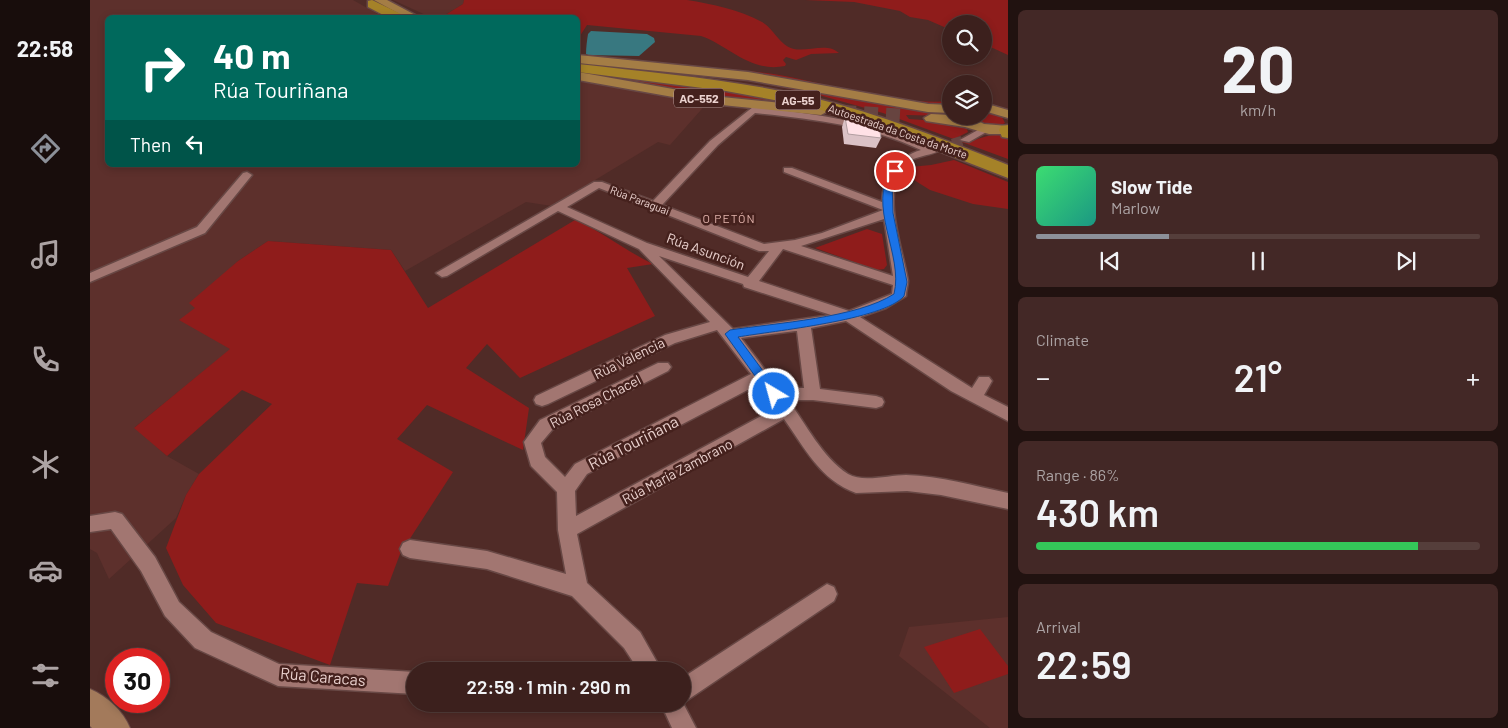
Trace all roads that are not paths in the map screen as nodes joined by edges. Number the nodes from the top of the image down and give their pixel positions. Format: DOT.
graph roads {
  1 [pos="376,1"];
  2 [pos="386,15"];
  3 [pos="395,15"];
  4 [pos="409,15"];
  5 [pos="580,60"];
  6 [pos="580,60"];
  7 [pos="580,68"];
  8 [pos="580,76"];
  9 [pos="757,108"];
  10 [pos="942,109"];
  11 [pos="821,111"];
  12 [pos="907,116"];
  13 [pos="942,118"];
  14 [pos="1003,119"];
  15 [pos="977,125"];
  16 [pos="985,129"];
  17 [pos="965,140"];
  18 [pos="1008,163"];
  19 [pos="788,170"];
  20 [pos="1008,172"];
  21 [pos="247,174"];
  22 [pos="655,206"];
  23 [pos="558,207"];
  24 [pos="889,210"];
  25 [pos="643,246"];
  26 [pos="783,246"];
  27 [pos="442,273"];
  28 [pos="90,278"];
  29 [pos="902,282"];
  30 [pos="749,284"];
  31 [pos="846,316"];
  32 [pos="803,323"];
  33 [pos="725,329"];
  34 [pos="663,367"];
  35 [pos="761,376"];
  36 [pos="984,381"];
  37 [pos="774,394"];
  38 [pos="813,394"];
  39 [pos="975,397"];
  40 [pos="542,400"];
  41 [pos="876,402"];
  42 [pos="787,410"];
  43 [pos="1008,415"];
  44 [pos="566,489"];
  45 [pos="1008,501"];
  46 [pos="90,524"];
  47 [pos="567,530"];
  48 [pos="410,549"];
  49 [pos="578,588"];
  50 [pos="827,594"];
  51 [pos="645,662"];
  52 [pos="406,682"];
  53 [pos="691,686"];
  54 [pos="90,704"];
  55 [pos="676,712"];
  56 [pos="114,728"];
  57 [pos="684,728"];
  1 -- 2 [label="main road"];
  1 -- 3 [label="highway"];
  1 -- 4 [label="main road"];
  5 -- 10 [label="main road, AC-552"];
  6 -- 18 [label="highway, Autoestrada da Costa da Morte / AG-55"];
  7 -- 20 [label="highway, Autoestrada da Costa da Morte / AG-55"];
  8 -- 9 [label="main road, AC-552"];
  9 -- 11 [label="main road"];
  9 -- 22 [label="street"];
  9 -- 24 [label="street"];
  12 -- 13 [label="main road"];
  14 -- 16 [label="main road"];
  15 -- 16 [label="main road"];
  16 -- 17 [label="street"];
  19 -- 24 [label="street"];
  21 -- 28 [label="street"];
  22 -- 23 [label="street, Rúa Paraguai"];
  22 -- 26 [label="street, Rúa Paraguai"];
  23 -- 25 [label="street, Rúa Asunción"];
  23 -- 27 [label="street, Rúa Paraguai"];
  24 -- 26 [label="street"];
  24 -- 29 [label="street"];
  25 -- 30 [label="street, Rúa Asunción"];
  25 -- 33 [label="street"];
  26 -- 29 [label="street"];
  26 -- 30 [label="street"];
  29 -- 31 [label="street"];
  30 -- 31 [label="street, Rúa Asunción"];
  31 -- 32 [label="street"];
  31 -- 39 [label="street, Rúa Asunción"];
  32 -- 33 [label="street"];
  32 -- 38 [label="street"];
  33 -- 35 [label="street"];
  33 -- 40 [label="street, Rúa Valencia"];
  34 -- 44 [label="street, Rúa Rosa Chacel"];
  35 -- 37 [label="street"];
  35 -- 44 [label="street, Rúa Touriñana"];
  36 -- 39 [label="street"];
  37 -- 38 [label="street"];
  37 -- 42 [label="street"];
  38 -- 41 [label="street"];
  39 -- 43 [label="street, Rúa Asunción"];
  42 -- 45 [label="street"];
  42 -- 47 [label="street, Rúa María Zambrano"];
  44 -- 47 [label="street"];
  46 -- 52 [label="street, Rúa Caracas"];
  47 -- 49 [label="street"];
  48 -- 49 [label="street"];
  49 -- 51 [label="street"];
  50 -- 53 [label="street"];
  54 -- 56 [label="main road"];
  55 -- 57 [label="street"];
}
